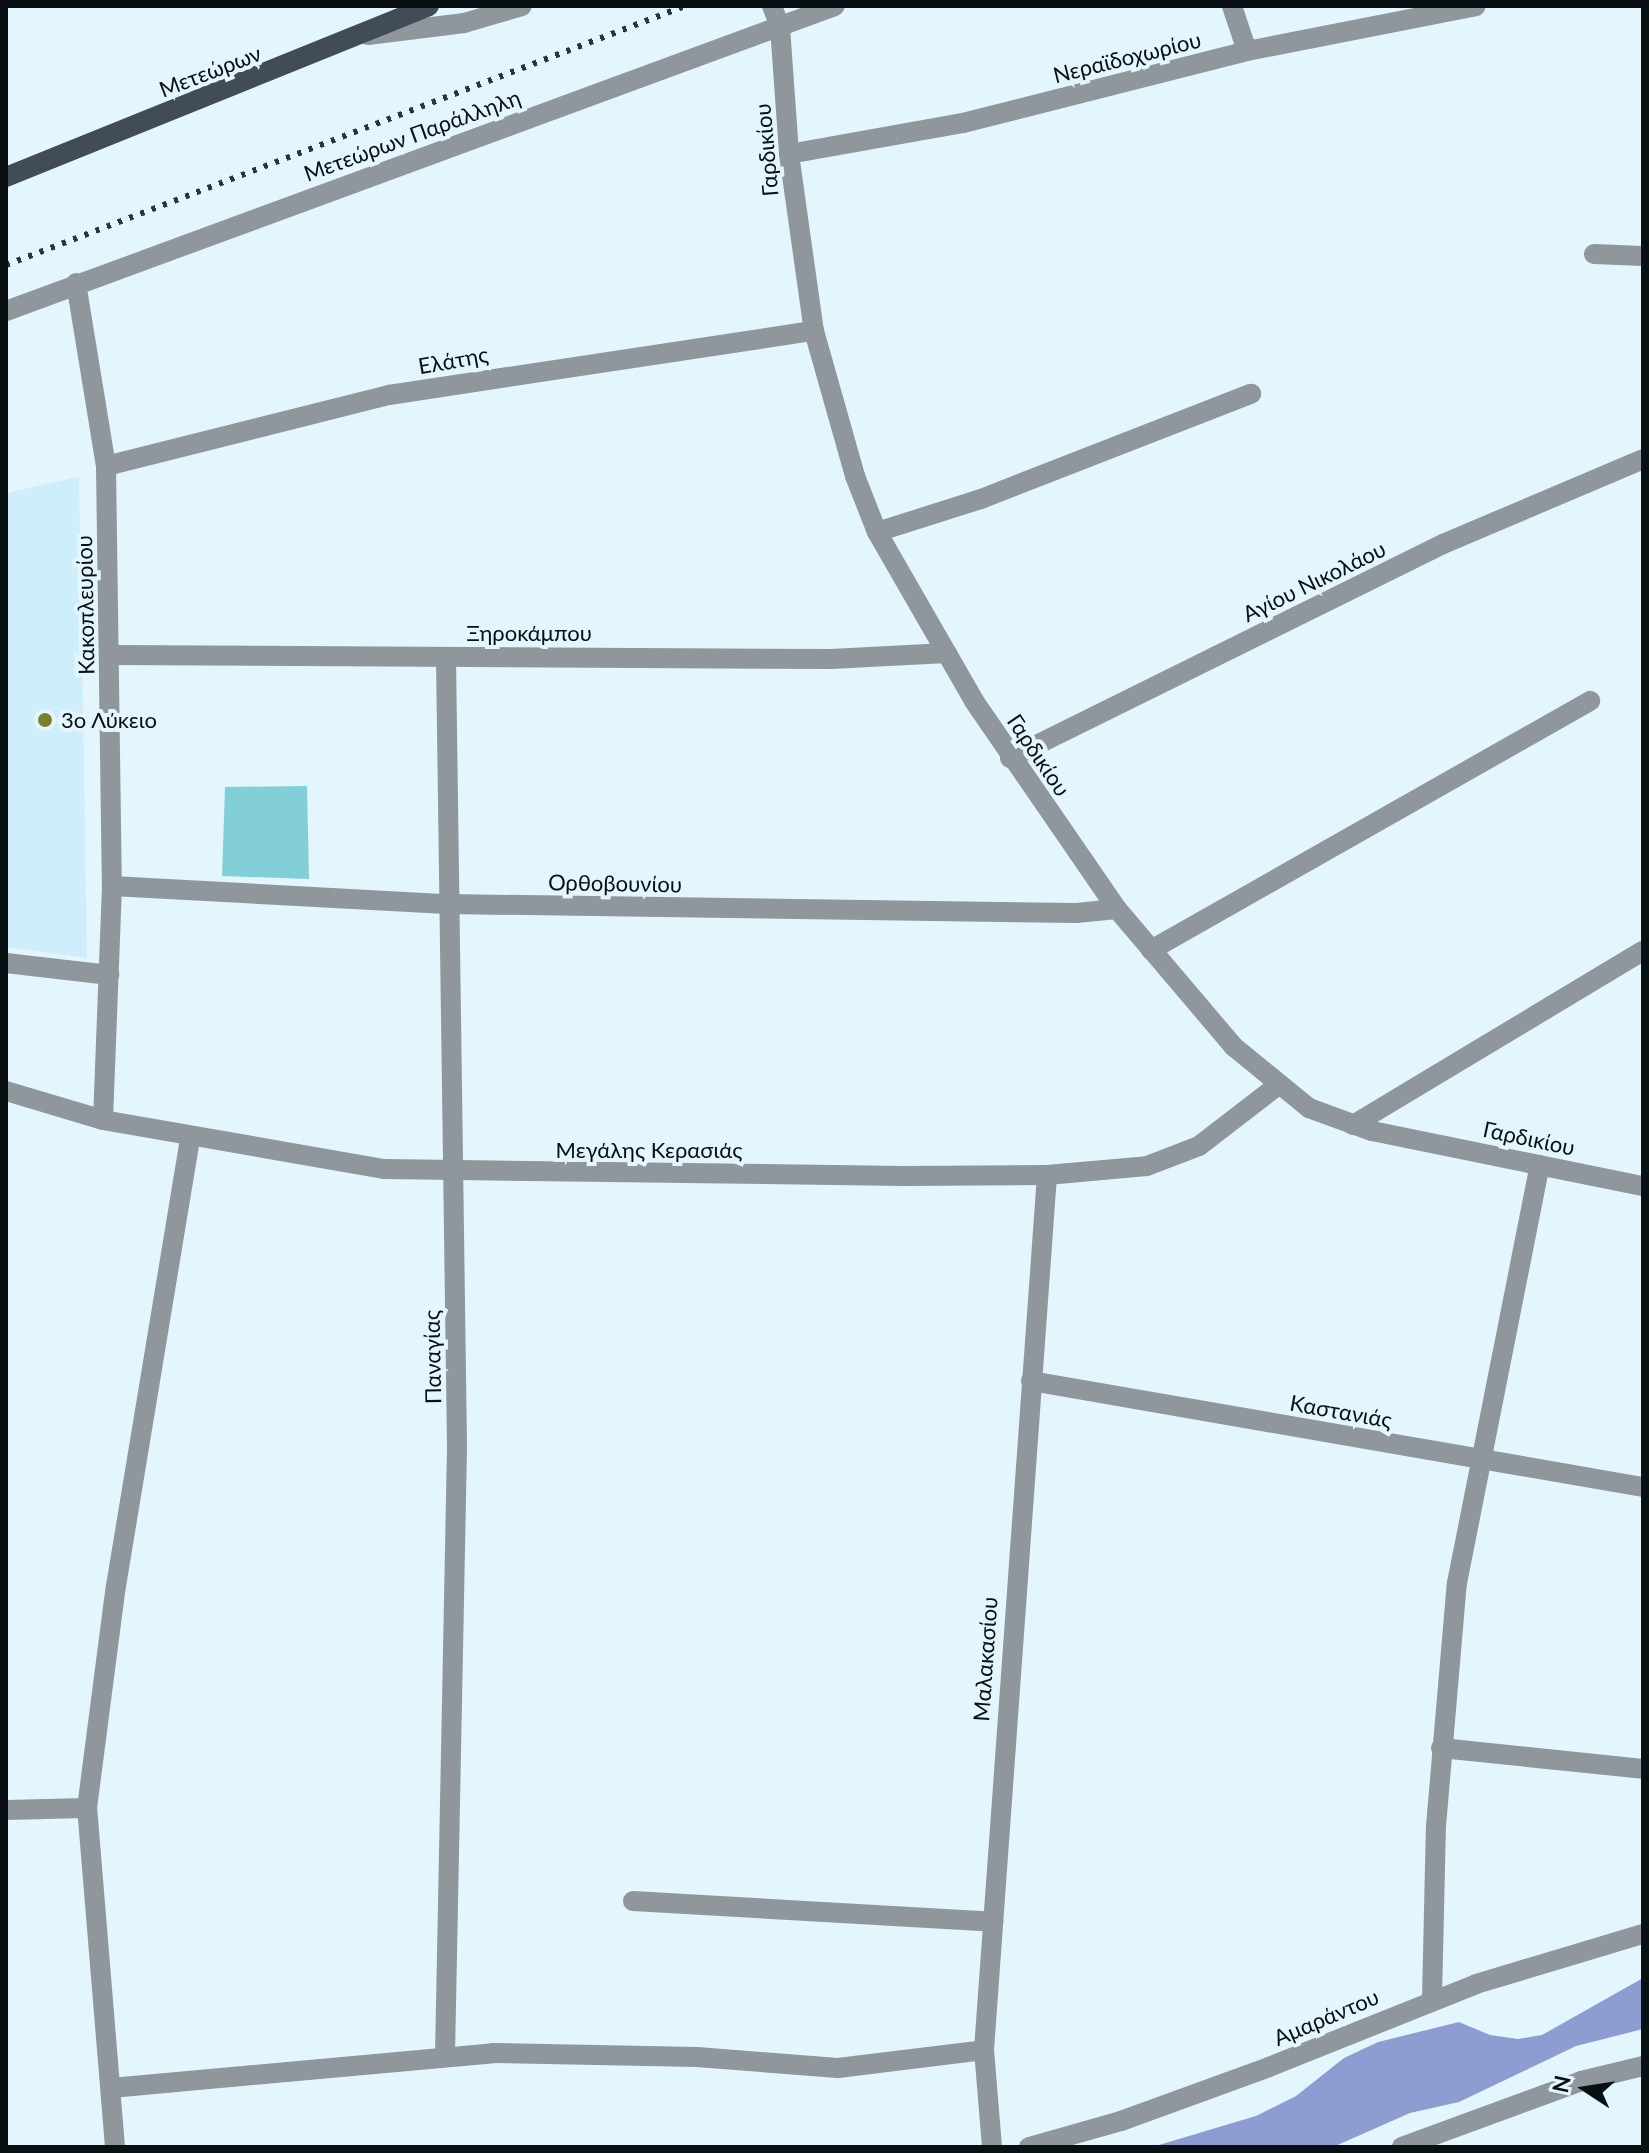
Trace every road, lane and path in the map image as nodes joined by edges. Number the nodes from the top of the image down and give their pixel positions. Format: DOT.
graph roads {
  1 [pos="429,6"];
  2 [pos="522,6"];
  3 [pos="772,6"];
  4 [pos="786,6"];
  5 [pos="835,6"];
  6 [pos="1232,6"];
  7 [pos="1476,6"];
  8 [pos="780,27"];
  9 [pos="368,35"];
  10 [pos="1247,51"];
  11 [pos="789,154"];
  12 [pos="6,177"];
  13 [pos="1594,254"];
  14 [pos="1643,256"];
  15 [pos="76,283"];
  16 [pos="6,311"];
  17 [pos="814,331"];
  18 [pos="1251,394"];
  19 [pos="1643,459"];
  20 [pos="106,466"];
  21 [pos="877,532"];
  22 [pos="947,653"];
  23 [pos="111,655"];
  24 [pos="446,657"];
  25 [pos="1590,701"];
  26 [pos="1010,758"];
  27 [pos="112,886"];
  28 [pos="447,904"];
  29 [pos="1117,909"];
  30 [pos="1151,950"];
  31 [pos="1643,951"];
  32 [pos="6,963"];
  33 [pos="109,975"];
  34 [pos="1277,1086"];
  35 [pos="6,1091"];
  36 [pos="103,1120"];
  37 [pos="1353,1125"];
  38 [pos="190,1138"];
  39 [pos="1540,1165"];
  40 [pos="453,1173"];
  41 [pos="1047,1175"];
  42 [pos="1643,1186"];
  43 [pos="1031,1381"];
  44 [pos="1482,1459"];
  45 [pos="1643,1487"];
  46 [pos="1441,1748"];
  47 [pos="1643,1769"];
  48 [pos="87,1808"];
  49 [pos="6,1810"];
  50 [pos="633,1901"];
  51 [pos="993,1922"];
  52 [pos="1643,1934"];
  53 [pos="1432,1999"];
  54 [pos="984,2050"];
  55 [pos="445,2056"];
  56 [pos="1643,2066"];
  57 [pos="111,2088"];
  58 [pos="115,2147"];
  59 [pos="992,2147"];
  60 [pos="1029,2147"];
  61 [pos="1402,2147"];
  1 -- 9 [label="main road, Μετεώρων"];
  2 -- 9 [label="street"];
  3 -- 8 [label="street"];
  4 -- 8 [label="street"];
  5 -- 8 [label="street, Μετεώρων Παράλληλη"];
  6 -- 10 [label="street"];
  7 -- 10 [label="street, Νεραϊδοχωρίου"];
  8 -- 11 [label="street, Γαρδικίου"];
  8 -- 15 [label="street, Μετεώρων Παράλληλη"];
  9 -- 12 [label="main road, Μετεώρων"];
  10 -- 11 [label="street, Νεραϊδοχωρίου"];
  11 -- 17 [label="street, Γαρδικίου"];
  13 -- 14 [label="street"];
  15 -- 16 [label="street, Μετεώρων Παράλληλη"];
  15 -- 20 [label="street, Κακοπλευρίου"];
  17 -- 20 [label="street, Ελάτης"];
  17 -- 21 [label="street, Γαρδικίου"];
  18 -- 21 [label="street"];
  19 -- 26 [label="street, Αγίου Νικολάου"];
  20 -- 23 [label="street, Κακοπλευρίου"];
  21 -- 22 [label="street, Γαρδικίου"];
  22 -- 24 [label="street, Ξηροκάμπου"];
  22 -- 26 [label="street, Γαρδικίου"];
  23 -- 24 [label="street, Ξηροκάμπου"];
  23 -- 27 [label="street, Κακοπλευρίου"];
  24 -- 28 [label="street, Παναγίας"];
  25 -- 30 [label="street"];
  26 -- 29 [label="street, Γαρδικίου"];
  27 -- 28 [label="street, Ορθοβουνίου"];
  27 -- 33 [label="street, Κακοπλευρίου"];
  28 -- 29 [label="street, Ορθοβουνίου"];
  28 -- 40 [label="street, Παναγίας"];
  29 -- 30 [label="street, Γαρδικίου"];
  30 -- 34 [label="street, Γαρδικίου"];
  31 -- 37 [label="street"];
  32 -- 33 [label="street"];
  33 -- 36 [label="street, Κακοπλευρίου"];
  34 -- 37 [label="street, Γαρδικίου"];
  34 -- 41 [label="street, Μεγάλης Κερασιάς"];
  35 -- 36 [label="street, Μεγάλης Κερασιάς"];
  36 -- 38 [label="street, Μεγάλης Κερασιάς"];
  37 -- 39 [label="street, Γαρδικίου"];
  38 -- 40 [label="street, Μεγάλης Κερασιάς"];
  38 -- 48 [label="street"];
  39 -- 42 [label="street, Γαρδικίου"];
  39 -- 44 [label="street"];
  40 -- 41 [label="street, Μεγάλης Κερασιάς"];
  40 -- 55 [label="street, Παναγίας"];
  41 -- 43 [label="street, Μαλακασίου"];
  43 -- 44 [label="street, Καστανιάς"];
  43 -- 51 [label="street, Μαλακασίου"];
  44 -- 45 [label="street, Καστανιάς"];
  44 -- 46 [label="street"];
  46 -- 47 [label="street"];
  46 -- 53 [label="street"];
  48 -- 49 [label="street"];
  48 -- 57 [label="street"];
  50 -- 51 [label="street"];
  51 -- 54 [label="street, Μαλακασίου"];
  52 -- 53 [label="street, Αμαράντου"];
  53 -- 60 [label="street, Αμαράντου"];
  54 -- 55 [label="street"];
  54 -- 59 [label="street, Μαλακασίου"];
  55 -- 57 [label="street"];
  56 -- 61 [label="street"];
  57 -- 58 [label="street"];
}
